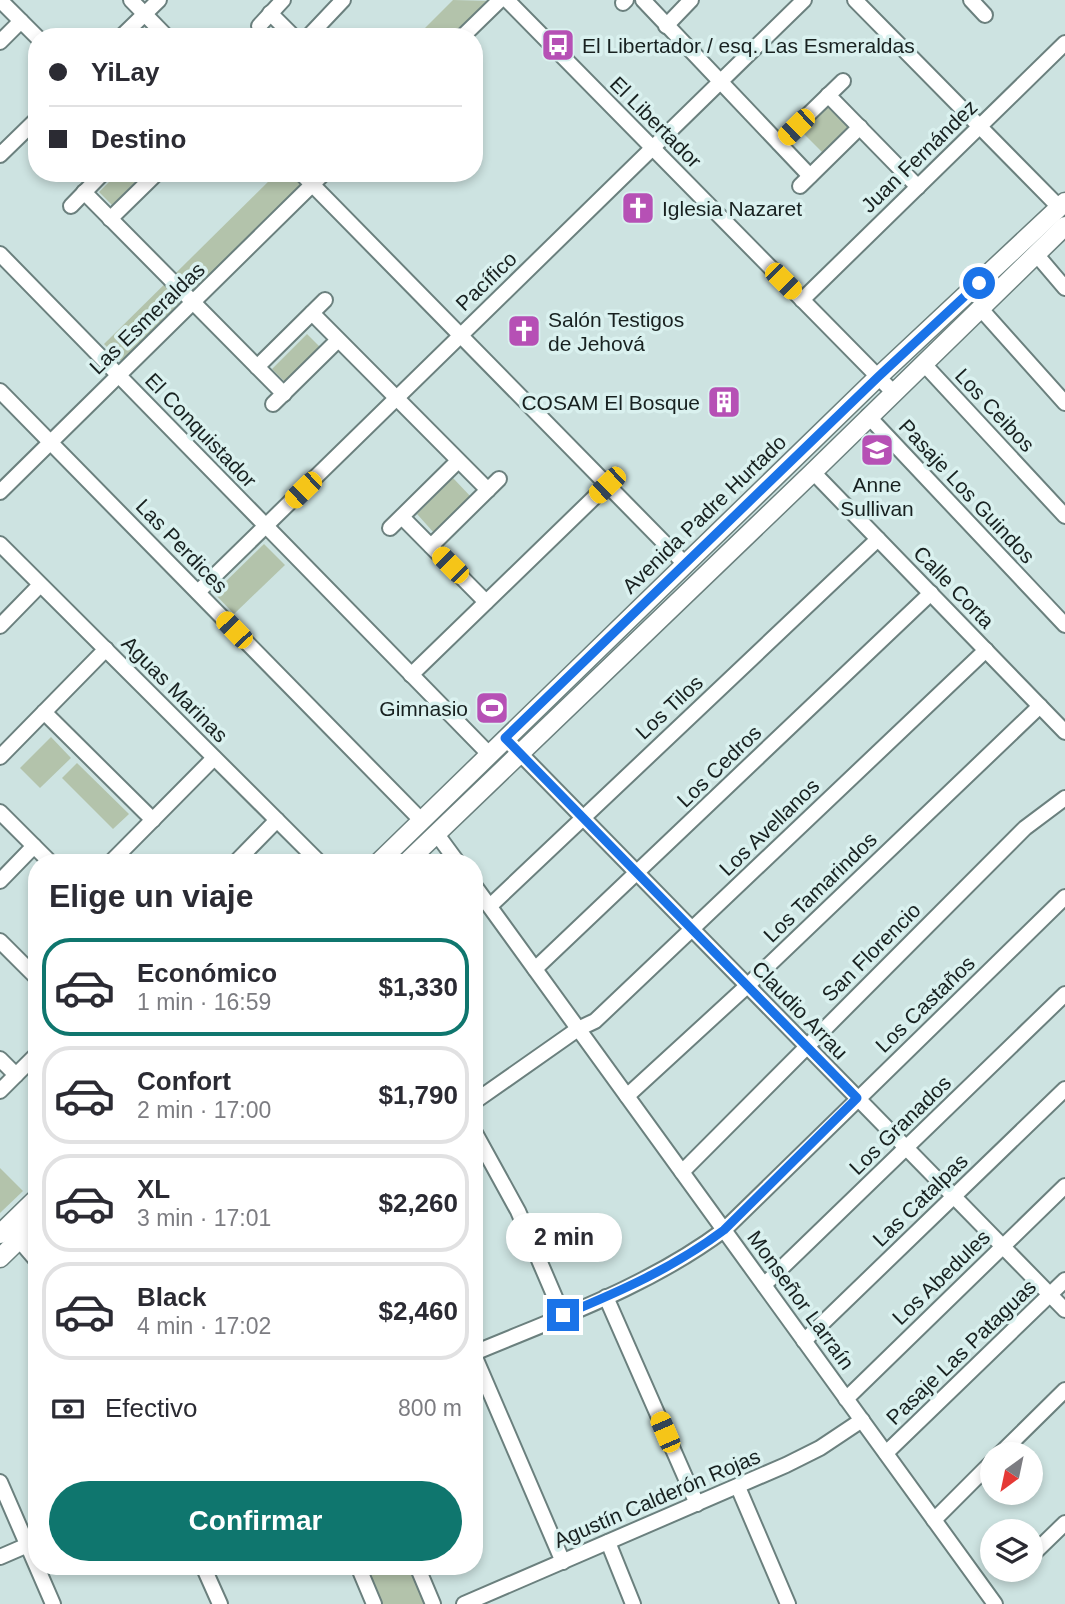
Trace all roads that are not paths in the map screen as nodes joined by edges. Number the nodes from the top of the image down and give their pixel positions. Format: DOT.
graph roads {
  1 [pos="0,0"];
  2 [pos="131,0"];
  3 [pos="159,0"];
  4 [pos="283,0"];
  5 [pos="343,0"];
  6 [pos="500,0"];
  7 [pos="507,0"];
  8 [pos="643,0"];
  9 [pos="691,0"];
  10 [pos="804,0"];
  11 [pos="855,0"];
  12 [pos="971,0"];
  13 [pos="270,13"];
  14 [pos="145,14"];
  15 [pos="985,15"];
  16 [pos="21,21"];
  17 [pos="259,26"];
  18 [pos="666,26"];
  19 [pos="28,28"];
  20 [pos="130,28"];
  21 [pos="158,28"];
  22 [pos="285,28"];
  23 [pos="317,28"];
  24 [pos="472,28"];
  25 [pos="0,42"];
  26 [pos="1065,43"];
  27 [pos="843,80"];
  28 [pos="721,81"];
  29 [pos="828,95"];
  30 [pos="860,127"];
  31 [pos="979,127"];
  32 [pos="28,128"];
  33 [pos="779,143"];
  34 [pos="653,148"];
  35 [pos="0,155"];
  36 [pos="94,182"];
  37 [pos="148,182"];
  38 [pos="309,182"];
  39 [pos="315,182"];
  40 [pos="312,185"];
  41 [pos="918,187"];
  42 [pos="84,192"];
  43 [pos="71,205"];
  44 [pos="1062,205"];
  45 [pos="110,219"];
  46 [pos="1065,226"];
  47 [pos="0,254"];
  48 [pos="1036,254"];
  49 [pos="1065,288"];
  50 [pos="325,300"];
  51 [pos="802,300"];
  52 [pos="193,302"];
  53 [pos="980,308"];
  54 [pos="312,313"];
  55 [pos="461,336"];
  56 [pos="338,340"];
  57 [pos="923,363"];
  58 [pos="257,367"];
  59 [pos="118,375"];
  60 [pos="878,377"];
  61 [pos="0,391"];
  62 [pos="893,392"];
  63 [pos="284,394"];
  64 [pos="396,398"];
  65 [pos="1065,403"];
  66 [pos="273,404"];
  67 [pos="868,416"];
  68 [pos="50,442"];
  69 [pos="458,461"];
  70 [pos="813,472"];
  71 [pos="499,479"];
  72 [pos="607,485"];
  73 [pos="488,490"];
  74 [pos="0,492"];
  75 [pos="1065,516"];
  76 [pos="402,517"];
  77 [pos="266,526"];
  78 [pos="390,528"];
  79 [pos="878,539"];
  80 [pos="0,544"];
  81 [pos="431,546"];
  82 [pos="685,564"];
  83 [pos="40,585"];
  84 [pos="198,592"];
  85 [pos="931,593"];
  86 [pos="486,602"];
  87 [pos="1065,625"];
  88 [pos="0,626"];
  89 [pos="106,649"];
  90 [pos="986,650"];
  91 [pos="411,675"];
  92 [pos="1040,706"];
  93 [pos="44,712"];
  94 [pos="1065,732"];
  95 [pos="505,738"];
  96 [pos="489,754"];
  97 [pos="518,754"];
  98 [pos="0,757"];
  99 [pos="214,758"];
  100 [pos="1065,798"];
  101 [pos="0,812"];
  102 [pos="582,818"];
  103 [pos="153,820"];
  104 [pos="277,820"];
  105 [pos="421,820"];
  106 [pos="436,833"];
  107 [pos="34,846"];
  108 [pos="42,854"];
  109 [pos="119,854"];
  110 [pos="244,854"];
  111 [pos="311,854"];
  112 [pos="387,854"];
  113 [pos="415,854"];
  114 [pos="451,854"];
  115 [pos="636,874"];
  116 [pos="0,881"];
  117 [pos="483,897"];
  118 [pos="1065,897"];
  119 [pos="490,906"];
  120 [pos="691,929"];
  121 [pos="0,941"];
  122 [pos="28,969"];
  123 [pos="535,969"];
  124 [pos="747,986"];
  125 [pos="1065,995"];
  126 [pos="578,1029"];
  127 [pos="806,1046"];
  128 [pos="0,1059"];
  129 [pos="28,1063"];
  130 [pos="16,1074"];
  131 [pos="1065,1089"];
  132 [pos="0,1091"];
  133 [pos="483,1096"];
  134 [pos="627,1096"];
  135 [pos="857,1098"];
  136 [pos="483,1147"];
  137 [pos="907,1149"];
  138 [pos="682,1172"];
  139 [pos="1065,1186"];
  140 [pos="954,1197"];
  141 [pos="28,1209"];
  142 [pos="28,1226"];
  143 [pos="724,1230"];
  144 [pos="8,1234"];
  145 [pos="1003,1246"];
  146 [pos="28,1253"];
  147 [pos="0,1258"];
  148 [pos="1065,1280"];
  149 [pos="764,1285"];
  150 [pos="1050,1294"];
  151 [pos="606,1297"];
  152 [pos="1065,1310"];
  153 [pos="563,1315"];
  154 [pos="804,1341"];
  155 [pos="483,1350"];
  156 [pos="483,1375"];
  157 [pos="1065,1390"];
  158 [pos="846,1399"];
  159 [pos="862,1420"];
  160 [pos="1012,1442"];
  161 [pos="886,1453"];
  162 [pos="980,1474"];
  163 [pos="0,1482"];
  164 [pos="738,1487"];
  165 [pos="696,1504"];
  166 [pos="934,1520"];
  167 [pos="1065,1522"];
  168 [pos="28,1535"];
  169 [pos="608,1542"];
  170 [pos="1043,1544"];
  171 [pos="28,1545"];
  172 [pos="0,1557"];
  173 [pos="563,1562"];
  174 [pos="43,1575"];
  175 [pos="207,1575"];
  176 [pos="362,1575"];
  177 [pos="421,1575"];
  178 [pos="472,1602"];
  179 [pos="991,1603"];
  180 [pos="53,1604"];
  181 [pos="220,1604"];
  182 [pos="374,1604"];
  183 [pos="433,1604"];
  184 [pos="633,1604"];
  185 [pos="788,1604"];
  1 -- 16 [label="street"];
  2 -- 14 [label="street"];
  3 -- 14 [label="street"];
  4 -- 13 [label="street"];
  5 -- 23 [label="street"];
  6 -- 24 [label="street"];
  7 -- 34 [label="street, El Libertador"];
  8 -- 18 [label="street"];
  9 -- 18 [label="street"];
  10 -- 28 [label="street, Pacífico"];
  11 -- 31 [label="street"];
  12 -- 15 [label="street"];
  13 -- 17 [label="street"];
  13 -- 22 [label="street"];
  14 -- 20 [label="street"];
  14 -- 21 [label="street"];
  16 -- 19 [label="street"];
  16 -- 25 [label="street"];
  18 -- 28 [label="street"];
  26 -- 31 [label="street, Juan Fernández"];
  27 -- 29 [label="street"];
  28 -- 33 [label="street"];
  28 -- 34 [label="street, Pacífico"];
  29 -- 30 [label="street"];
  29 -- 33 [label="street"];
  30 -- 33 [label="street"];
  30 -- 41 [label="street"];
  31 -- 41 [label="street, Juan Fernández"];
  31 -- 44 [label="street"];
  32 -- 35 [label="street"];
  34 -- 51 [label="street, El Libertador"];
  34 -- 55 [label="street, Pacífico"];
  36 -- 42 [label="street"];
  37 -- 45 [label="street"];
  38 -- 40 [label="street"];
  39 -- 40 [label="street, Las Esmeraldas"];
  40 -- 52 [label="street, Las Esmeraldas"];
  40 -- 55 [label="street"];
  41 -- 51 [label="street, Juan Fernández"];
  42 -- 43 [label="street"];
  42 -- 45 [label="street"];
  44 -- 60 [label="main road, Avenida Padre Hurtado"];
  45 -- 52 [label="street"];
  46 -- 48 [label="main road"];
  47 -- 59 [label="street, El Conquistador"];
  48 -- 49 [label="street"];
  48 -- 53 [label="main road"];
  50 -- 54 [label="street"];
  51 -- 60 [label="street, El Libertador"];
  52 -- 58 [label="street"];
  52 -- 59 [label="street, Las Esmeraldas"];
  53 -- 57 [label="main road"];
  53 -- 65 [label="street"];
  54 -- 56 [label="street"];
  54 -- 58 [label="street"];
  55 -- 64 [label="street, Pacífico"];
  55 -- 72 [label="street"];
  56 -- 63 [label="street"];
  56 -- 64 [label="street"];
  57 -- 62 [label="main road"];
  57 -- 75 [label="street, Los Ceibos"];
  58 -- 63 [label="street"];
  59 -- 68 [label="street, Las Esmeraldas"];
  59 -- 77 [label="street, El Conquistador"];
  60 -- 62 [label="street, El Libertador"];
  60 -- 82 [label="main road, Avenida Padre Hurtado"];
  61 -- 68 [label="street, Las Perdices"];
  62 -- 67 [label="main road"];
  63 -- 66 [label="street"];
  64 -- 69 [label="street"];
  64 -- 77 [label="street, Pacífico"];
  67 -- 70 [label="main road"];
  67 -- 87 [label="street, Pasaje Los Guindos"];
  68 -- 74 [label="street, Las Esmeraldas"];
  68 -- 84 [label="street, Las Perdices"];
  69 -- 73 [label="street"];
  69 -- 76 [label="street"];
  70 -- 79 [label="street, Calle Corta"];
  70 -- 97 [label="main road"];
  71 -- 73 [label="street"];
  72 -- 82 [label="street"];
  72 -- 86 [label="street"];
  73 -- 81 [label="street"];
  76 -- 78 [label="street"];
  76 -- 81 [label="street"];
  77 -- 84 [label="street, Pacífico"];
  77 -- 91 [label="street, El Conquistador"];
  79 -- 85 [label="street, Calle Corta"];
  79 -- 102 [label="street, Los Tilos"];
  80 -- 83 [label="street, Aguas Marinas"];
  81 -- 86 [label="street"];
  82 -- 95 [label="main road, Avenida Padre Hurtado"];
  83 -- 88 [label="street"];
  83 -- 89 [label="street, Aguas Marinas"];
  84 -- 105 [label="street, Las Perdices"];
  85 -- 90 [label="street, Calle Corta"];
  85 -- 115 [label="street, Los Cedros"];
  86 -- 91 [label="street"];
  89 -- 93 [label="street"];
  89 -- 99 [label="street, Aguas Marinas"];
  90 -- 92 [label="street, Calle Corta"];
  90 -- 120 [label="street, Los Avellanos"];
  91 -- 96 [label="street, El Conquistador"];
  92 -- 94 [label="street, Calle Corta"];
  92 -- 124 [label="street, Los Tamarindos"];
  93 -- 98 [label="street"];
  93 -- 103 [label="street"];
  95 -- 96 [label="main road, Avenida Padre Hurtado"];
  95 -- 97 [label="street, Claudio Arrau"];
  96 -- 105 [label="main road, Avenida Padre Hurtado"];
  97 -- 102 [label="street, Claudio Arrau"];
  97 -- 106 [label="main road"];
  99 -- 103 [label="street"];
  99 -- 104 [label="street, Aguas Marinas"];
  100 -- 127 [label="street, San Florencio"];
  101 -- 107 [label="street"];
  102 -- 115 [label="street, Claudio Arrau"];
  102 -- 119 [label="street, Los Tilos"];
  103 -- 109 [label="street"];
  104 -- 110 [label="street"];
  104 -- 111 [label="street, Aguas Marinas"];
  105 -- 112 [label="main road, Avenida Padre Hurtado"];
  106 -- 113 [label="main road"];
  106 -- 114 [label="street"];
  107 -- 108 [label="street"];
  107 -- 116 [label="street"];
  115 -- 120 [label="street, Claudio Arrau"];
  115 -- 123 [label="street, Los Cedros"];
  117 -- 119 [label="street, Monseñor Larraín"];
  118 -- 135 [label="street, Los Castaños"];
  119 -- 123 [label="street, Monseñor Larraín"];
  120 -- 124 [label="street, Claudio Arrau"];
  120 -- 126 [label="street, Los Avellanos"];
  121 -- 122 [label="street"];
  123 -- 126 [label="street, Monseñor Larraín"];
  124 -- 127 [label="street, Claudio Arrau"];
  124 -- 134 [label="street, Los Tamarindos"];
  125 -- 137 [label="street, Los Granados"];
  126 -- 133 [label="street, Los Avellanos"];
  126 -- 134 [label="street, Monseñor Larraín"];
  127 -- 135 [label="street, Claudio Arrau"];
  127 -- 138 [label="street, San Florencio"];
  128 -- 130 [label="street"];
  129 -- 130 [label="street"];
  130 -- 132 [label="street"];
  131 -- 140 [label="street, Las Catalpas"];
  134 -- 138 [label="street, Monseñor Larraín"];
  135 -- 137 [label="street, Claudio Arrau"];
  135 -- 143 [label="street, Los Castaños"];
  136 -- 153 [label="street"];
  137 -- 140 [label="street, Claudio Arrau"];
  137 -- 149 [label="street, Los Granados"];
  138 -- 143 [label="street, Monseñor Larraín"];
  139 -- 145 [label="street, Los Abedules"];
  140 -- 145 [label="street, Claudio Arrau"];
  140 -- 154 [label="street, Las Catalpas"];
  141 -- 144 [label="main road"];
  142 -- 144 [label="main road"];
  143 -- 149 [label="street, Monseñor Larraín"];
  143 -- 151 [label="street, Los Castaños"];
  144 -- 146 [label="street"];
  144 -- 147 [label="main road"];
  145 -- 150 [label="street, Claudio Arrau"];
  145 -- 158 [label="street, Los Abedules"];
  148 -- 150 [label="street, Pasaje Las Pataguas"];
  149 -- 154 [label="street, Monseñor Larraín"];
  150 -- 152 [label="street, Claudio Arrau"];
  150 -- 161 [label="street, Pasaje Las Pataguas"];
  151 -- 153 [label="street, Los Castaños"];
  151 -- 165 [label="street"];
  153 -- 155 [label="street, Los Castaños"];
  154 -- 158 [label="street, Monseñor Larraín"];
  156 -- 173 [label="street"];
  157 -- 160 [label="street"];
  158 -- 159 [label="street, Monseñor Larraín"];
  159 -- 161 [label="street, Monseñor Larraín"];
  159 -- 164 [label="street, Agustín Calderón Rojas"];
  161 -- 166 [label="street, Monseñor Larraín"];
  162 -- 166 [label="street"];
  163 -- 168 [label="street"];
  164 -- 165 [label="street, Agustín Calderón Rojas"];
  164 -- 185 [label="street"];
  165 -- 169 [label="street, Agustín Calderón Rojas"];
  166 -- 179 [label="street, Monseñor Larraín"];
  167 -- 170 [label="street"];
  169 -- 173 [label="street, Agustín Calderón Rojas"];
  169 -- 184 [label="street"];
  171 -- 172 [label="street"];
  173 -- 178 [label="street, Agustín Calderón Rojas"];
  174 -- 180 [label="street"];
  175 -- 181 [label="street"];
  176 -- 182 [label="street"];
  177 -- 183 [label="street"];
}
